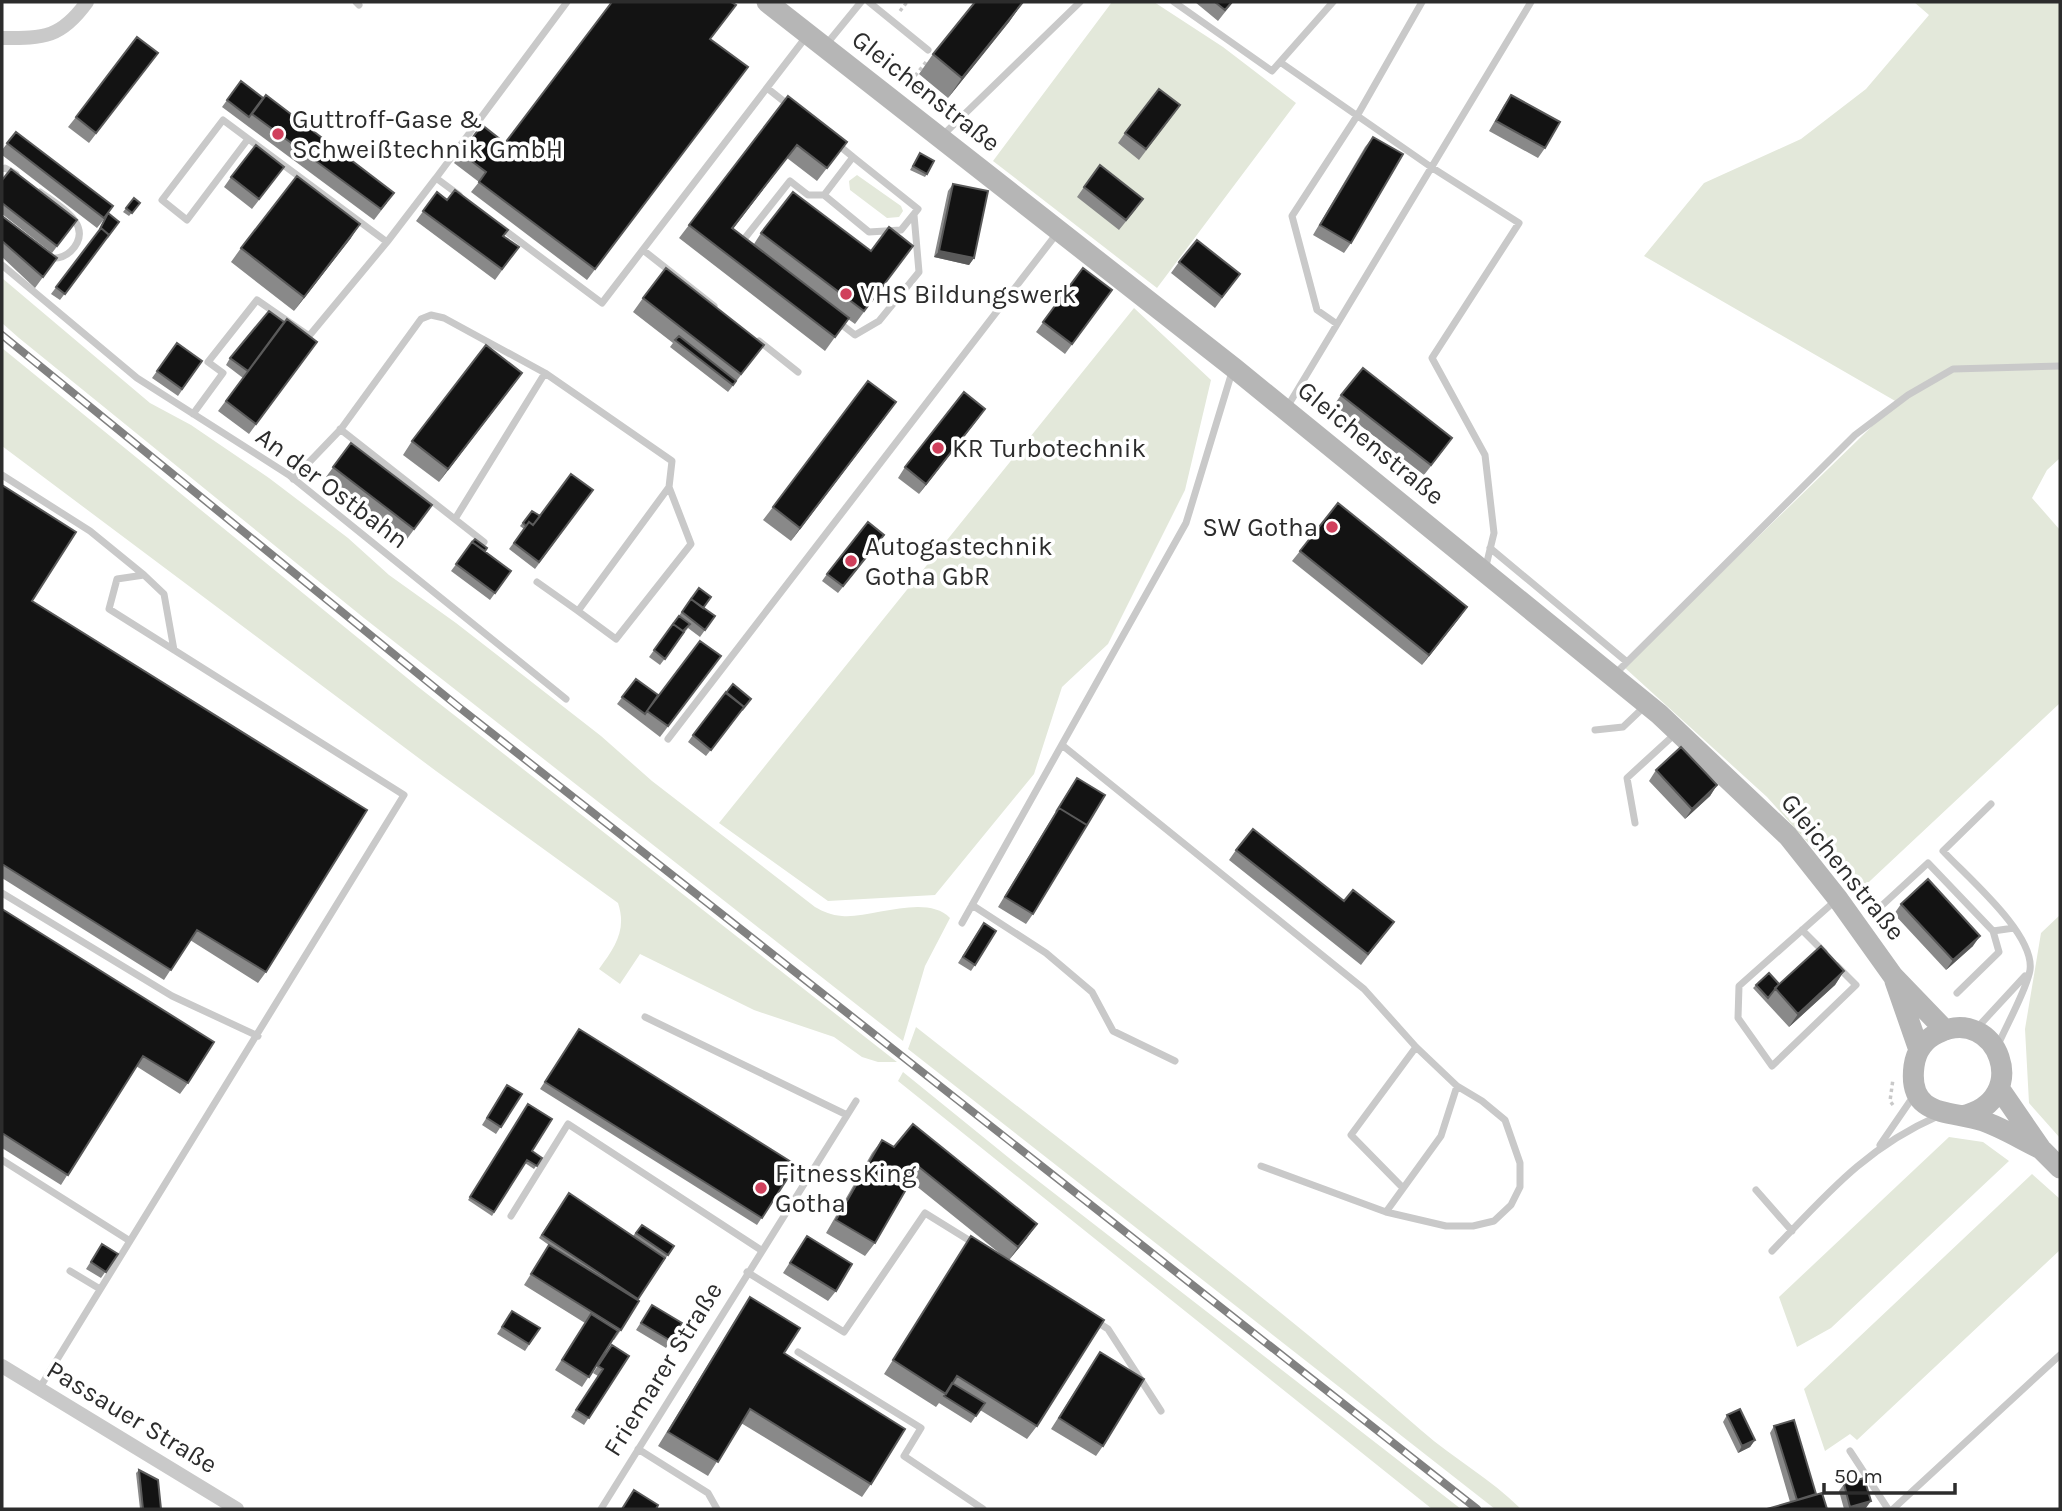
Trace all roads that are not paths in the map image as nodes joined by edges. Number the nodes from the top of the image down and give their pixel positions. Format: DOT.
graph roads {
  1 [pos="87,2"];
  2 [pos="567,2"];
  3 [pos="767,2"];
  4 [pos="861,2"];
  5 [pos="869,2"];
  6 [pos="1080,2"];
  7 [pos="1174,2"];
  8 [pos="1333,2"];
  9 [pos="1422,2"];
  10 [pos="1531,2"];
  11 [pos="2,38"];
  12 [pos="817,40"];
  13 [pos="928,50"];
  14 [pos="1280,62"];
  15 [pos="767,88"];
  16 [pos="802,116"];
  17 [pos="1357,116"];
  18 [pos="940,138"];
  19 [pos="248,139"];
  20 [pos="833,141"];
  21 [pos="853,157"];
  22 [pos="1431,167"];
  23 [pos="2,169"];
  24 [pos="436,178"];
  25 [pos="24,180"];
  26 [pos="34,188"];
  27 [pos="824,195"];
  28 [pos="469,203"];
  29 [pos="914,215"];
  30 [pos="491,220"];
  31 [pos="1059,230"];
  32 [pos="387,242"];
  33 [pos="38,250"];
  34 [pos="643,250"];
  35 [pos="749,254"];
  36 [pos="2,265"];
  37 [pos="726,315"];
  38 [pos="834,319"];
  39 [pos="1337,324"];
  40 [pos="746,331"];
  41 [pos="2060,366"];
  42 [pos="1234,368"];
  43 [pos="798,372"];
  44 [pos="545,373"];
  45 [pos="1286,410"];
  46 [pos="193,414"];
  47 [pos="340,429"];
  48 [pos="2,475"];
  49 [pos="293,479"];
  50 [pos="668,487"];
  51 [pos="455,519"];
  52 [pos="484,542"];
  53 [pos="1490,548"];
  54 [pos="1485,571"];
  55 [pos="144,575"];
  56 [pos="537,582"];
  57 [pos="578,611"];
  58 [pos="174,650"];
  59 [pos="1620,669"];
  60 [pos="566,699"];
  61 [pos="1647,704"];
  62 [pos="1595,730"];
  63 [pos="1678,731"];
  64 [pos="668,739"];
  65 [pos="1062,745"];
  66 [pos="1991,804"];
  67 [pos="1635,823"];
  68 [pos="2,893"];
  69 [pos="1838,899"];
  70 [pos="972,905"];
  71 [pos="1877,910"];
  72 [pos="962,923"];
  73 [pos="2014,928"];
  74 [pos="1802,930"];
  75 [pos="1993,931"];
  76 [pos="2030,970"];
  77 [pos="1893,976"];
  78 [pos="1957,993"];
  79 [pos="645,1017"];
  80 [pos="1945,1030"];
  81 [pos="1974,1031"];
  82 [pos="258,1035"];
  83 [pos="1416,1047"];
  84 [pos="1996,1049"];
  85 [pos="1919,1050"];
  86 [pos="1175,1061"];
  87 [pos="1457,1086"];
  88 [pos="1999,1088"];
  89 [pos="1917,1090"];
  90 [pos="856,1101"];
  91 [pos="846,1115"];
  92 [pos="1952,1115"];
  93 [pos="1879,1146"];
  94 [pos="2041,1149"];
  95 [pos="2,1160"];
  96 [pos="1261,1166"];
  97 [pos="2060,1168"];
  98 [pos="1403,1188"];
  99 [pos="1756,1190"];
  100 [pos="1386,1212"];
  101 [pos="511,1216"];
  102 [pos="1792,1231"];
  103 [pos="130,1241"];
  104 [pos="982,1249"];
  105 [pos="761,1250"];
  106 [pos="1772,1251"];
  107 [pos="70,1271"];
  108 [pos="747,1272"];
  109 [pos="100,1289"];
  110 [pos="1085,1315"];
  111 [pos="799,1352"];
  112 [pos="2060,1355"];
  113 [pos="2,1366"];
  114 [pos="39,1389"];
  115 [pos="1161,1411"];
  116 [pos="638,1450"];
  117 [pos="1850,1451"];
  118 [pos="237,1509"];
  119 [pos="601,1509"];
  120 [pos="717,1509"];
  121 [pos="983,1509"];
  122 [pos="1890,1509"];
  1 -- 11 [label="street"];
  2 -- 24 [label="lane"];
  3 -- 12 [label="street, Gleichenstraße"];
  4 -- 12 [label="lane"];
  5 -- 13 [label="lane"];
  6 -- 18 [label="lane"];
  7 -- 14 [label="lane"];
  8 -- 14 [label="lane"];
  9 -- 17 [label="lane"];
  10 -- 22 [label="lane"];
  12 -- 15 [label="lane"];
  12 -- 18 [label="street, Gleichenstraße"];
  14 -- 17 [label="lane"];
  15 -- 16 [label="lane"];
  15 -- 34 [label="lane"];
  17 -- 22 [label="lane"];
  17 -- 39 [label="lane"];
  18 -- 31 [label="street, Gleichenstraße"];
  19 -- 19 [label="lane"];
  19 -- 32 [label="lane"];
  20 -- 21 [label="lane"];
  21 -- 27 [label="lane"];
  21 -- 29 [label="lane"];
  22 -- 39 [label="lane"];
  22 -- 53 [label="lane"];
  23 -- 25 [label="lane"];
  24 -- 28 [label="lane"];
  24 -- 32 [label="lane"];
  26 -- 33 [label="lane"];
  27 -- 29 [label="lane"];
  27 -- 35 [label="lane"];
  29 -- 38 [label="lane"];
  30 -- 34 [label="lane"];
  31 -- 42 [label="street, Gleichenstraße"];
  31 -- 64 [label="lane"];
  32 -- 46 [label="lane"];
  34 -- 37 [label="lane"];
  36 -- 46 [label="lane, An der Ostbahn"];
  39 -- 45 [label="lane"];
  40 -- 43 [label="lane"];
  41 -- 59 [label="lane"];
  42 -- 45 [label="street, Gleichenstraße"];
  42 -- 65 [label="lane"];
  44 -- 47 [label="lane"];
  44 -- 50 [label="lane"];
  44 -- 51 [label="lane"];
  45 -- 54 [label="street, Gleichenstraße"];
  46 -- 49 [label="lane, An der Ostbahn"];
  47 -- 49 [label="lane"];
  47 -- 51 [label="lane"];
  48 -- 55 [label="lane"];
  49 -- 60 [label="lane, An der Ostbahn"];
  50 -- 57 [label="lane"];
  50 -- 57 [label="lane"];
  51 -- 52 [label="lane"];
  53 -- 54 [label="lane"];
  53 -- 59 [label="lane"];
  54 -- 59 [label="street, Gleichenstraße"];
  55 -- 58 [label="lane"];
  55 -- 58 [label="lane"];
  56 -- 57 [label="lane"];
  58 -- 82 [label="lane"];
  59 -- 61 [label="street, Gleichenstraße"];
  61 -- 62 [label="lane"];
  61 -- 63 [label="street, Gleichenstraße"];
  63 -- 67 [label="lane"];
  63 -- 69 [label="street, Gleichenstraße"];
  65 -- 70 [label="lane"];
  65 -- 83 [label="lane"];
  66 -- 73 [label="lane"];
  68 -- 82 [label="lane"];
  69 -- 74 [label="lane"];
  69 -- 77 [label="street, Gleichenstraße"];
  70 -- 72 [label="lane"];
  70 -- 86 [label="lane"];
  71 -- 75 [label="lane"];
  73 -- 75 [label="lane"];
  73 -- 76 [label="lane"];
  74 -- 74 [label="lane"];
  75 -- 78 [label="lane"];
  76 -- 81 [label="lane"];
  76 -- 84 [label="lane"];
  77 -- 80 [label="street, Gleichenstraße"];
  77 -- 85 [label="street, Gleichenstraße"];
  79 -- 91 [label="lane"];
  80 -- 81 [label="street"];
  80 -- 85 [label="street"];
  81 -- 84 [label="street"];
  82 -- 103 [label="lane"];
  83 -- 87 [label="lane"];
  83 -- 98 [label="lane"];
  84 -- 88 [label="street"];
  85 -- 89 [label="street, Gleichenstraße"];
  87 -- 98 [label="lane"];
  87 -- 100 [label="lane"];
  88 -- 92 [label="street"];
  88 -- 94 [label="street"];
  89 -- 92 [label="street"];
  89 -- 93 [label="lane"];
  90 -- 91 [label="lane, Friemarer Straße"];
  91 -- 105 [label="lane, Friemarer Straße"];
  92 -- 93 [label="lane"];
  92 -- 94 [label="street"];
  93 -- 102 [label="lane"];
  94 -- 97 [label="street"];
  95 -- 103 [label="lane"];
  96 -- 100 [label="lane"];
  98 -- 100 [label="lane"];
  99 -- 102 [label="lane"];
  101 -- 105 [label="lane"];
  102 -- 106 [label="lane"];
  103 -- 109 [label="lane"];
  104 -- 108 [label="lane"];
  105 -- 108 [label="lane, Friemarer Straße"];
  107 -- 109 [label="lane"];
  108 -- 116 [label="lane, Friemarer Straße"];
  109 -- 114 [label="lane"];
  110 -- 115 [label="lane"];
  111 -- 121 [label="lane"];
  112 -- 122 [label="lane"];
  113 -- 114 [label="street, Passauer Straße"];
  114 -- 118 [label="street, Passauer Straße"];
  116 -- 119 [label="lane, Friemarer Straße"];
  116 -- 120 [label="lane"];
  117 -- 122 [label="lane"];
}
